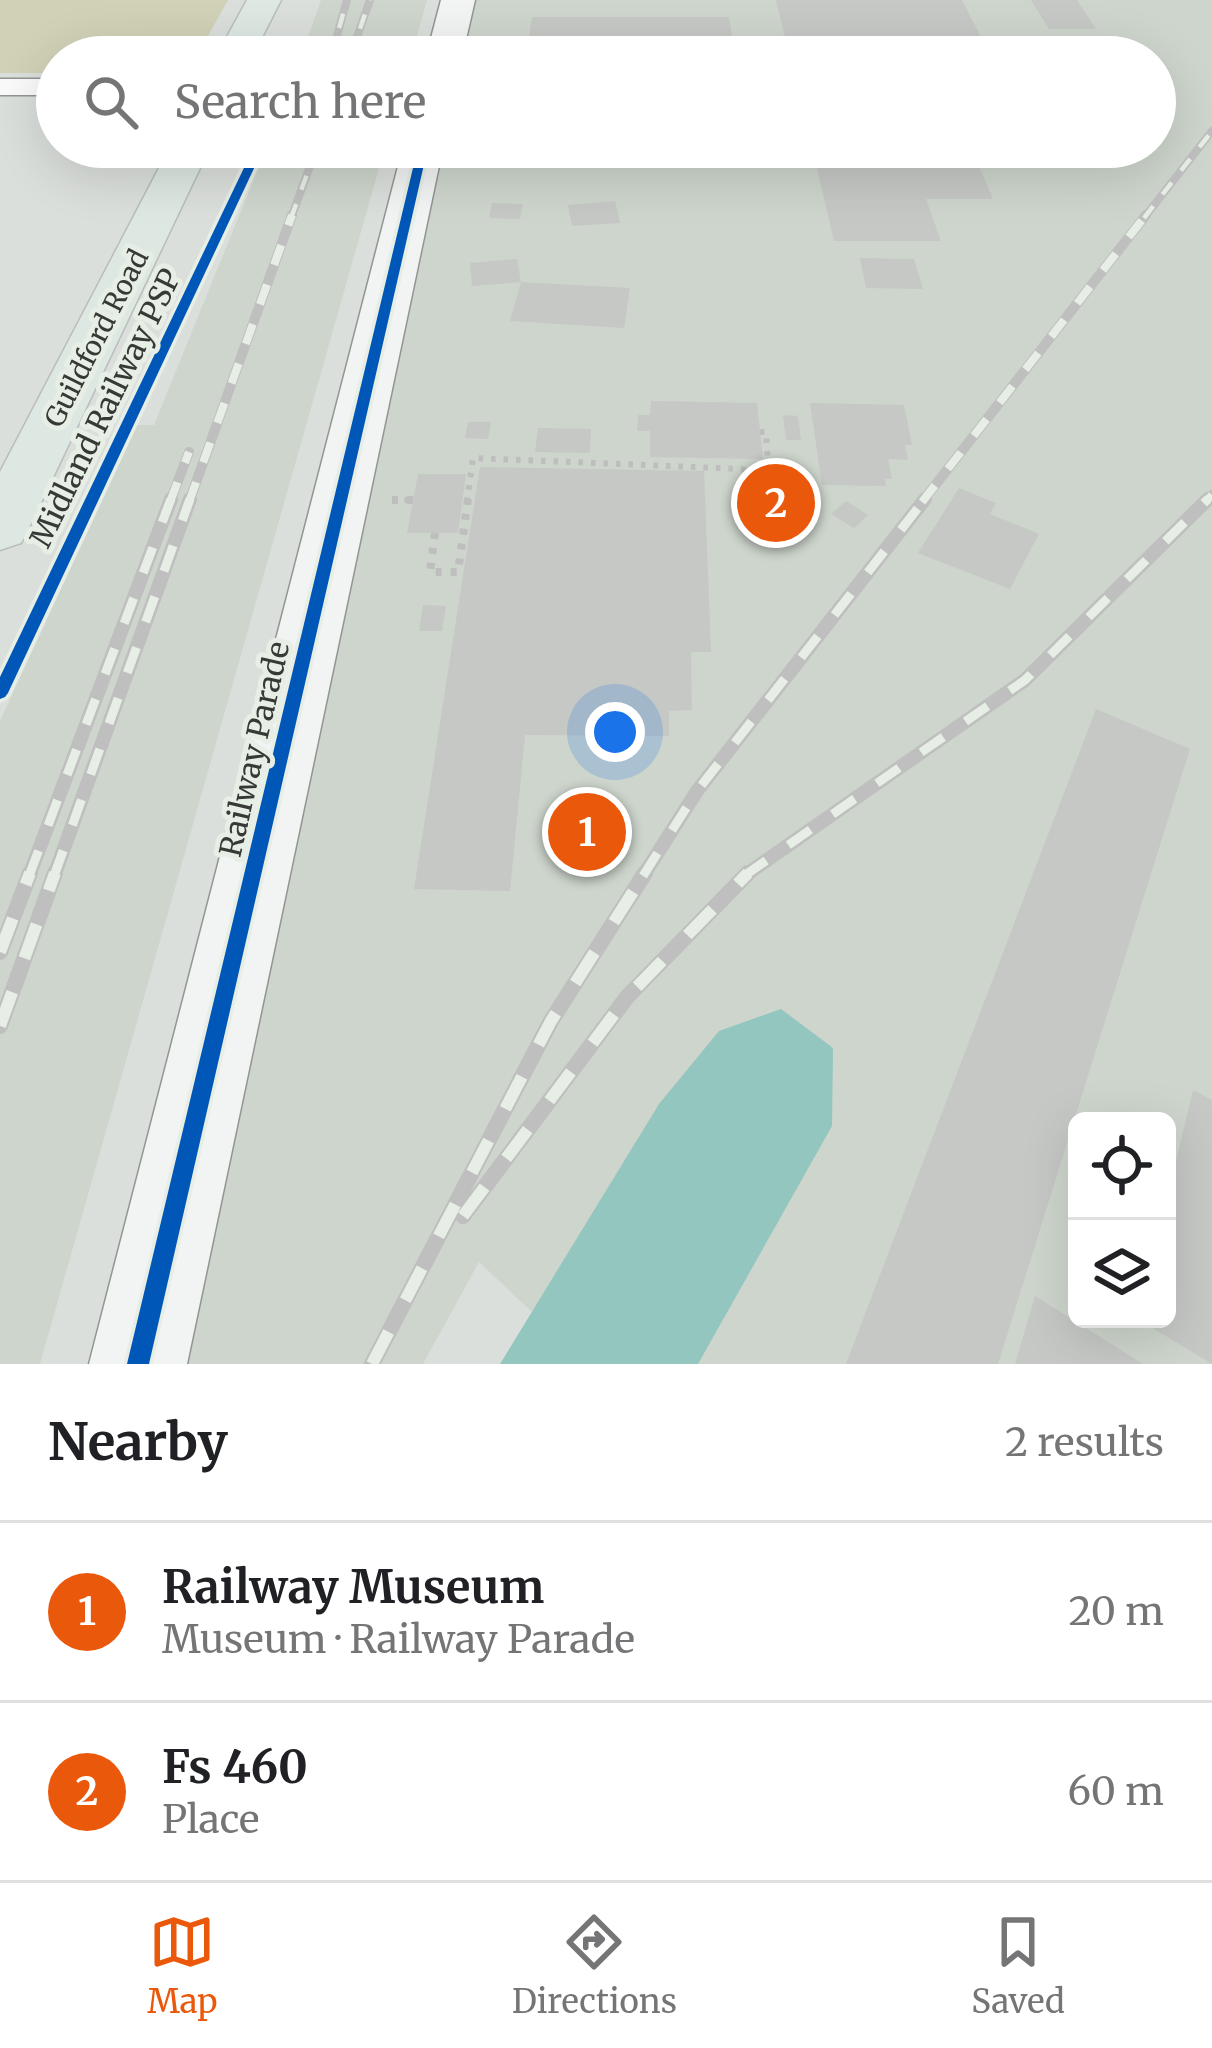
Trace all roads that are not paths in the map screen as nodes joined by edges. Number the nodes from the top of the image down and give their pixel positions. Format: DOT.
graph roads {
  1 [pos="264,0"];
  2 [pos="458,0"];
  3 [pos="245,36"];
  4 [pos="449,36"];
  5 [pos="0,87"];
  6 [pos="36,87"];
  7 [pos="180,168"];
  8 [pos="418,168"];
  9 [pos="0,528"];
  10 [pos="138,1364"];
  1 -- 3 [label="highway"];
  2 -- 4 [label="street"];
  5 -- 6 [label="street"];
  7 -- 9 [label="highway, Guildford Road"];
  8 -- 10 [label="street, Railway Parade"];
}
